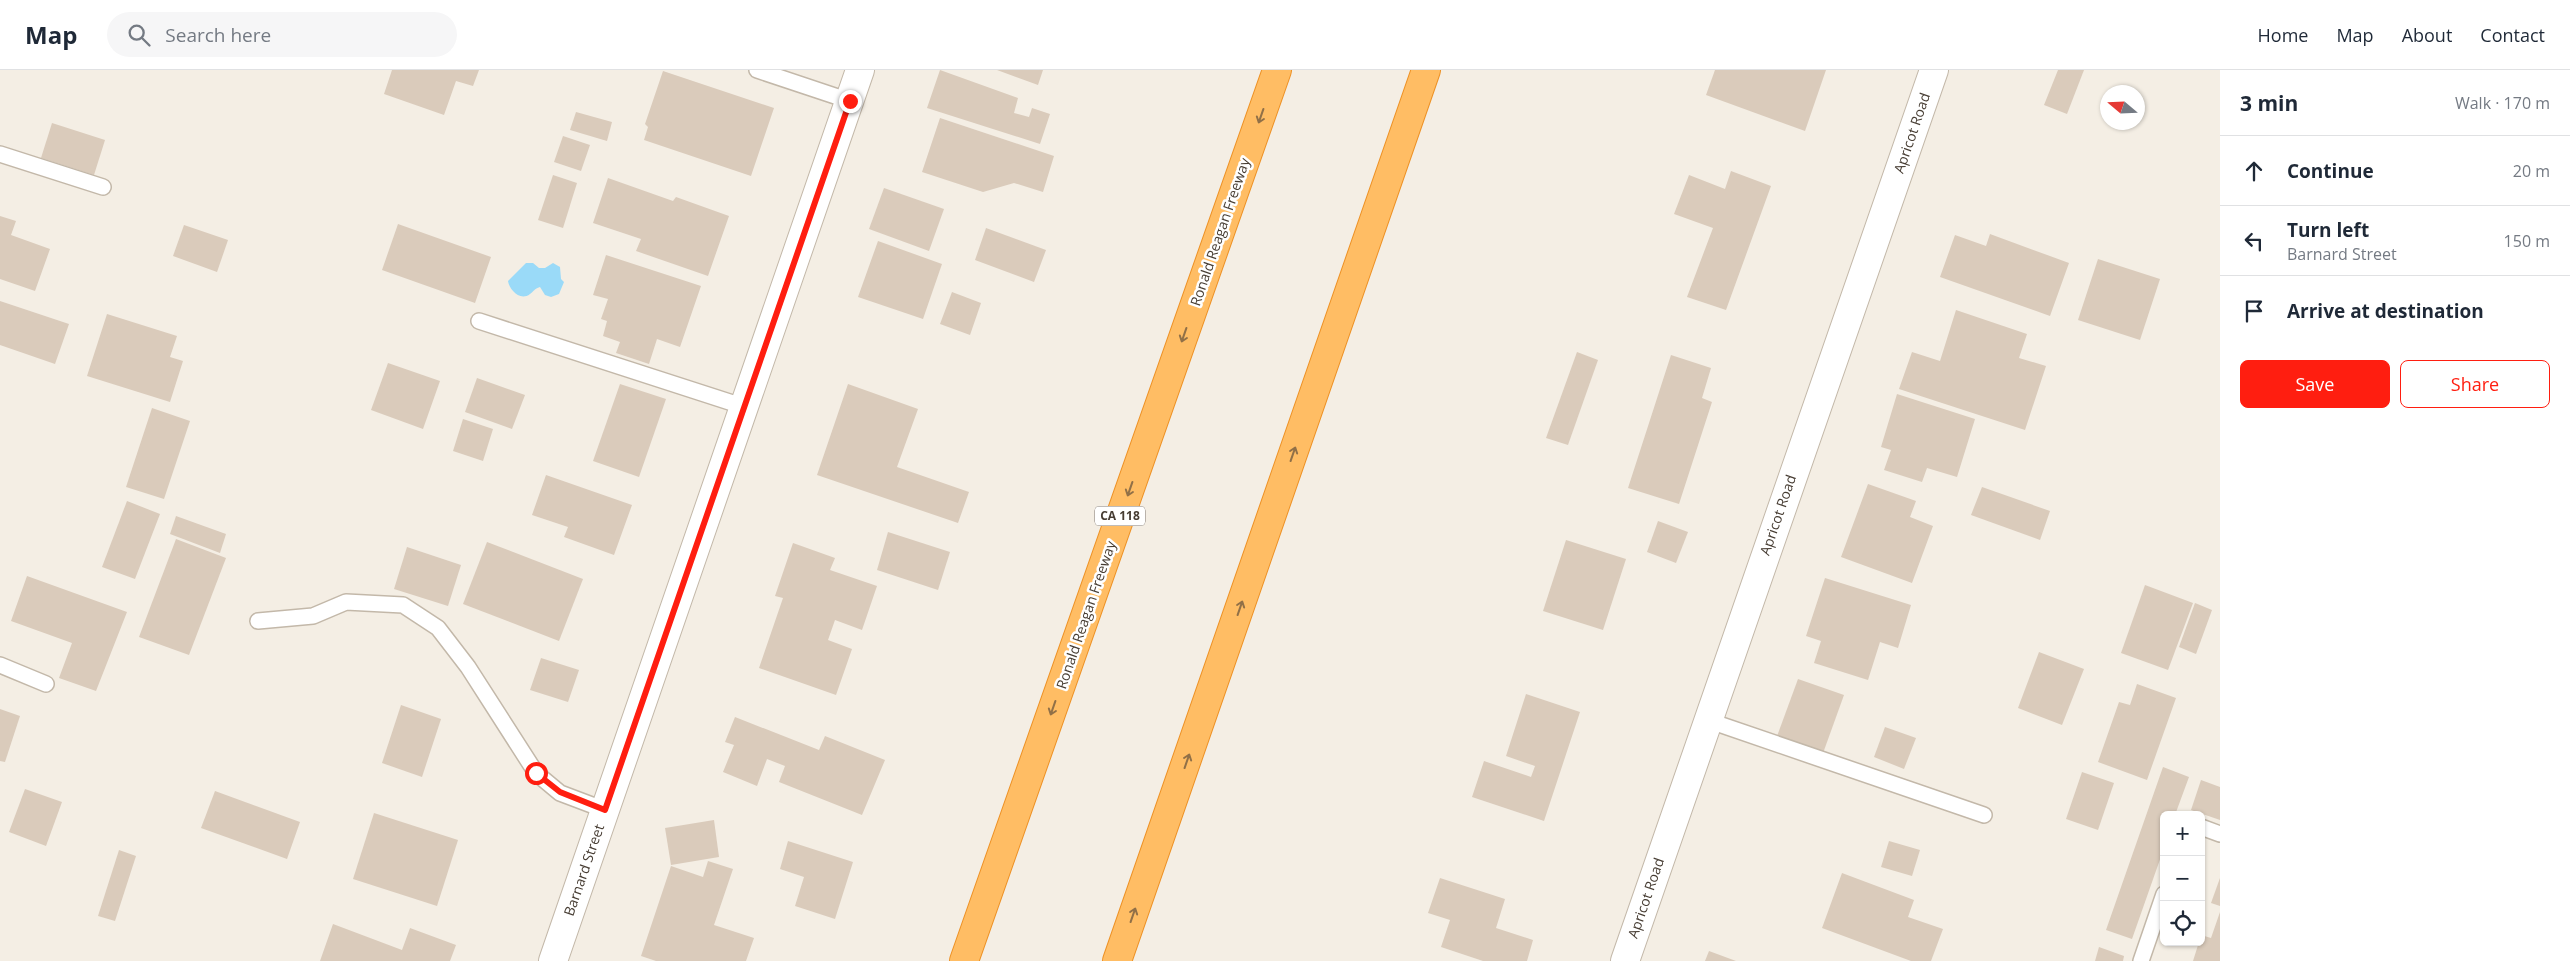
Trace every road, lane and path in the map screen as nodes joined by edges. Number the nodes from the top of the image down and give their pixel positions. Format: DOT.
graph roads {
  1 [pos="757,70"];
  2 [pos="860,70"];
  3 [pos="1277,70"];
  4 [pos="1426,70"];
  5 [pos="1934,70"];
  6 [pos="850,101"];
  7 [pos="0,154"];
  8 [pos="103,187"];
  9 [pos="479,322"];
  10 [pos="745,407"];
  11 [pos="258,621"];
  12 [pos="0,665"];
  13 [pos="46,684"];
  14 [pos="1707,720"];
  15 [pos="605,810"];
  16 [pos="1984,816"];
  17 [pos="2205,829"];
  18 [pos="2220,834"];
  19 [pos="2162,901"];
  20 [pos="553,961"];
  21 [pos="964,961"];
  22 [pos="1117,961"];
  23 [pos="1625,961"];
  24 [pos="2141,961"];
  1 -- 6 [label="lane"];
  2 -- 6 [label="street, Barnard Street"];
  3 -- 21 [label="highway, Ronald Reagan Freeway / CA 118, one-way"];
  22 -- 4 [label="highway, one-way"];
  5 -- 14 [label="street, Apricot Road"];
  6 -- 10 [label="street, Barnard Street"];
  7 -- 8 [label="lane"];
  9 -- 10 [label="lane"];
  10 -- 15 [label="street, Barnard Street"];
  11 -- 15 [label="lane"];
  12 -- 13 [label="lane"];
  14 -- 16 [label="lane"];
  14 -- 23 [label="street, Apricot Road"];
  15 -- 20 [label="street, Barnard Street"];
  17 -- 18 [label="lane"];
  19 -- 24 [label="lane"];
}
